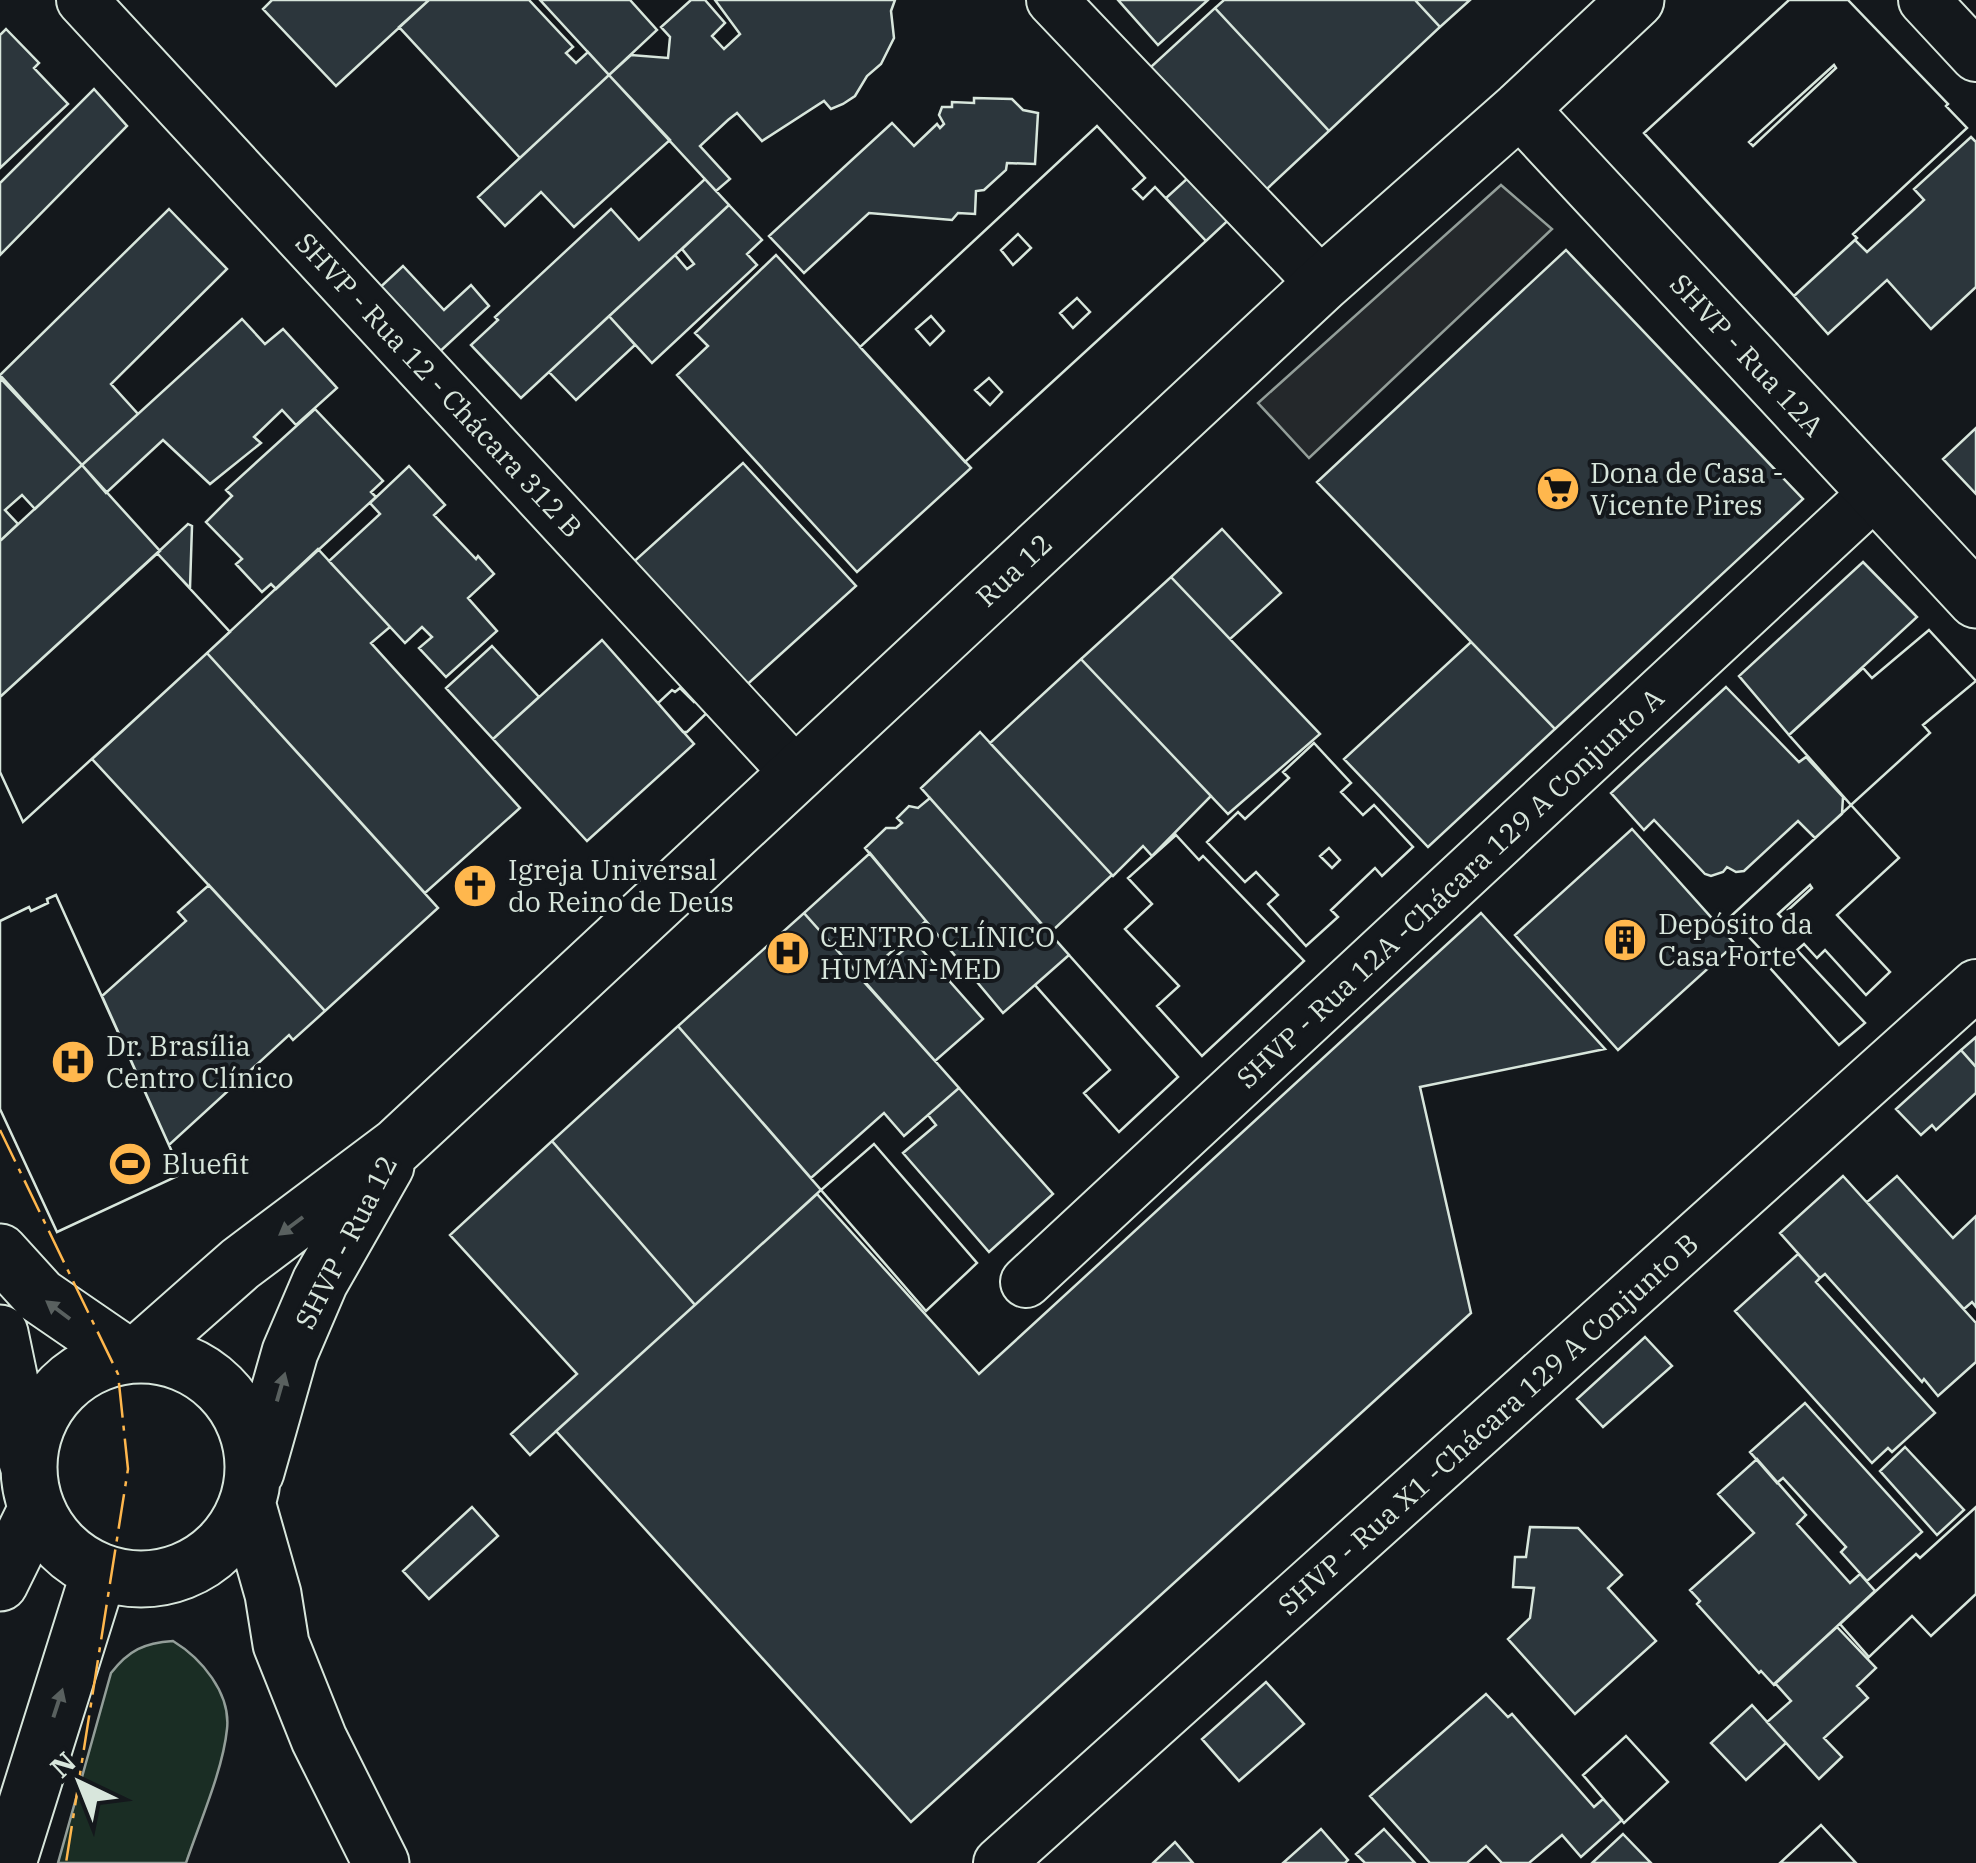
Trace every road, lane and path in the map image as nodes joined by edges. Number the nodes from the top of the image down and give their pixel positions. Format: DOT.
graph roads {
  1 [pos="82,0"];
  2 [pos="1052,0"];
  3 [pos="1636,0"];
  4 [pos="1924,0"];
  5 [pos="1976,56"];
  6 [pos="1520,109"];
  7 [pos="1322,284"];
  8 [pos="1875,493"];
  9 [pos="1976,600"];
  10 [pos="795,772"];
  11 [pos="1976,985"];
  12 [pos="397,1146"];
  13 [pos="0,1252"];
  14 [pos="1026,1282"];
  15 [pos="0,1333"];
  16 [pos="132,1354"];
  17 [pos="32,1488"];
  18 [pos="251,1493"];
  19 [pos="200,1564"];
  20 [pos="99,1573"];
  21 [pos="0,1584"];
  22 [pos="281,1644"];
  23 [pos="8,1863"];
  24 [pos="381,1863"];
  25 [pos="999,1863"];
  1 -- 10 [label="street, SHVP - Rua 12 - Chácara 312 B"];
  2 -- 7 [label="street"];
  3 -- 6 [label="street, Rua 12"];
  4 -- 5 [label="street"];
  6 -- 7 [label="street, Rua 12"];
  6 -- 8 [label="street, SHVP - Rua 12A"];
  7 -- 10 [label="street, Rua 12"];
  8 -- 9 [label="street, SHVP - Rua 12A"];
  8 -- 14 [label="street, SHVP - Rua 12A -Chácara 129 A Conjunto A"];
  10 -- 12 [label="street, Rua 12"];
  11 -- 25 [label="street, SHVP - Rua X1 -Chácara 129 A Conjunto B"];
  12 -- 16 [label="street, SHVP - Rua 12, one-way"];
  18 -- 12 [label="street, SHVP - Rua 12, one-way"];
  16 -- 13 [label="street, one-way"];
  15 -- 17 [label="street"];
  16 -- 17 [label="street"];
  16 -- 18 [label="street"];
  17 -- 20 [label="street"];
  17 -- 21 [label="street"];
  18 -- 19 [label="street"];
  18 -- 22 [label="street"];
  19 -- 20 [label="street"];
  19 -- 22 [label="street"];
  23 -- 20 [label="street, one-way"];
  22 -- 24 [label="street"];
}
